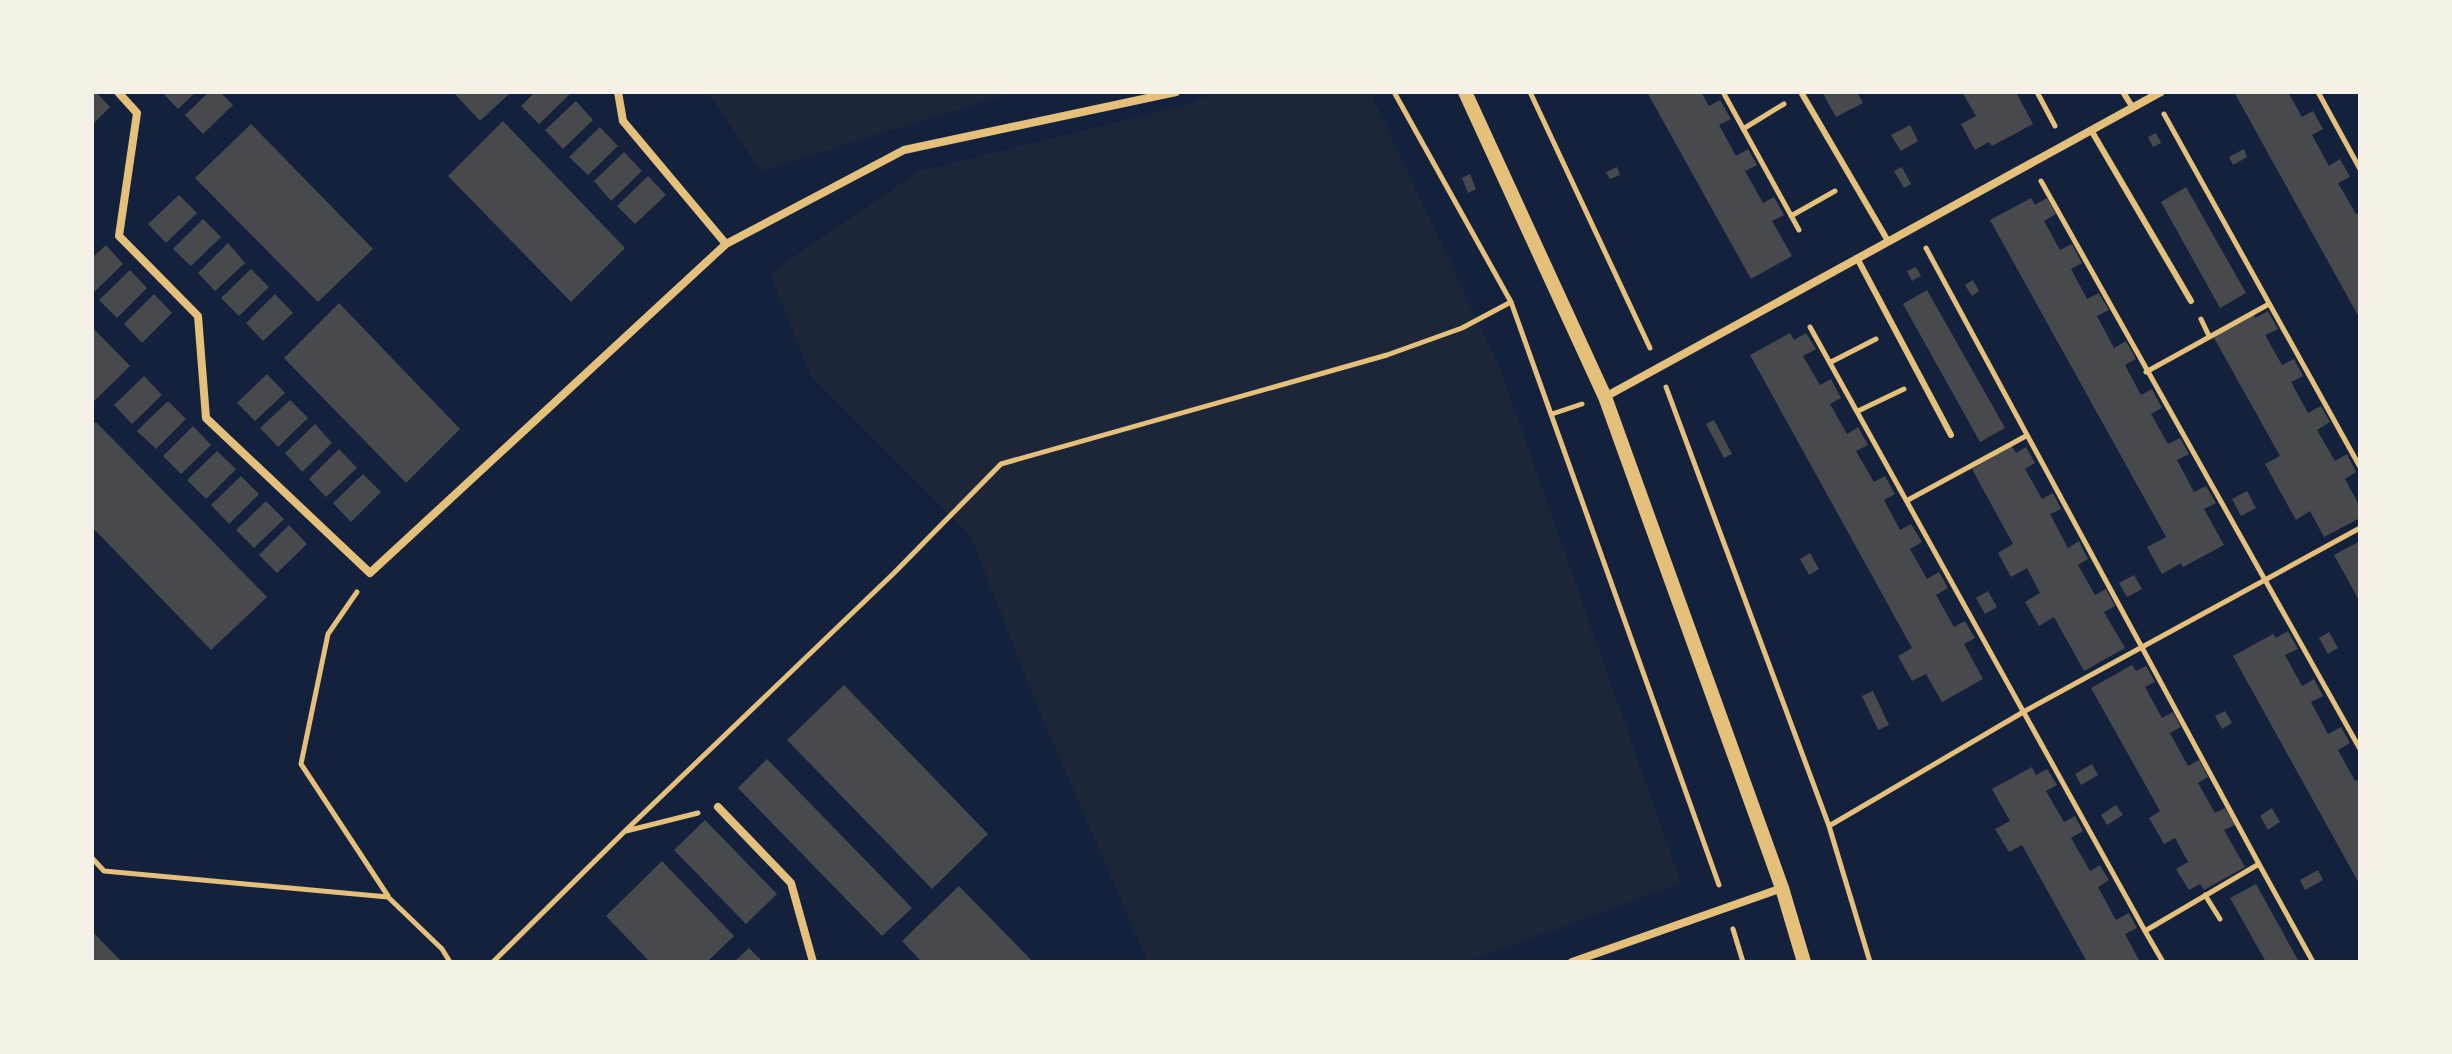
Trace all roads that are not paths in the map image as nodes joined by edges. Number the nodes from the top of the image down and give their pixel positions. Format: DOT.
graph roads {
  1 [pos="118,92"];
  2 [pos="618,92"];
  3 [pos="1176,92"];
  4 [pos="1465,92"];
  5 [pos="2123,92"];
  6 [pos="1802,93"];
  7 [pos="2157,94"];
  8 [pos="2133,108"];
  9 [pos="2091,130"];
  10 [pos="1888,241"];
  11 [pos="726,244"];
  12 [pos="1857,258"];
  13 [pos="2191,301"];
  14 [pos="1605,397"];
  15 [pos="1951,435"];
  16 [pos="718,807"];
  17 [pos="1782,888"];
  18 [pos="813,962"];
  19 [pos="1572,962"];
  20 [pos="1804,962"];
  1 -- 11 [label="street"];
  2 -- 11 [label="street"];
  3 -- 11 [label="street"];
  4 -- 14 [label="street"];
  5 -- 8 [label="lane"];
  6 -- 10 [label="lane"];
  7 -- 8 [label="street"];
  8 -- 9 [label="street"];
  9 -- 10 [label="street"];
  9 -- 13 [label="lane"];
  10 -- 12 [label="street"];
  12 -- 14 [label="street"];
  12 -- 15 [label="lane"];
  14 -- 17 [label="street"];
  16 -- 18 [label="street"];
  17 -- 19 [label="street"];
  17 -- 20 [label="street"];
}
